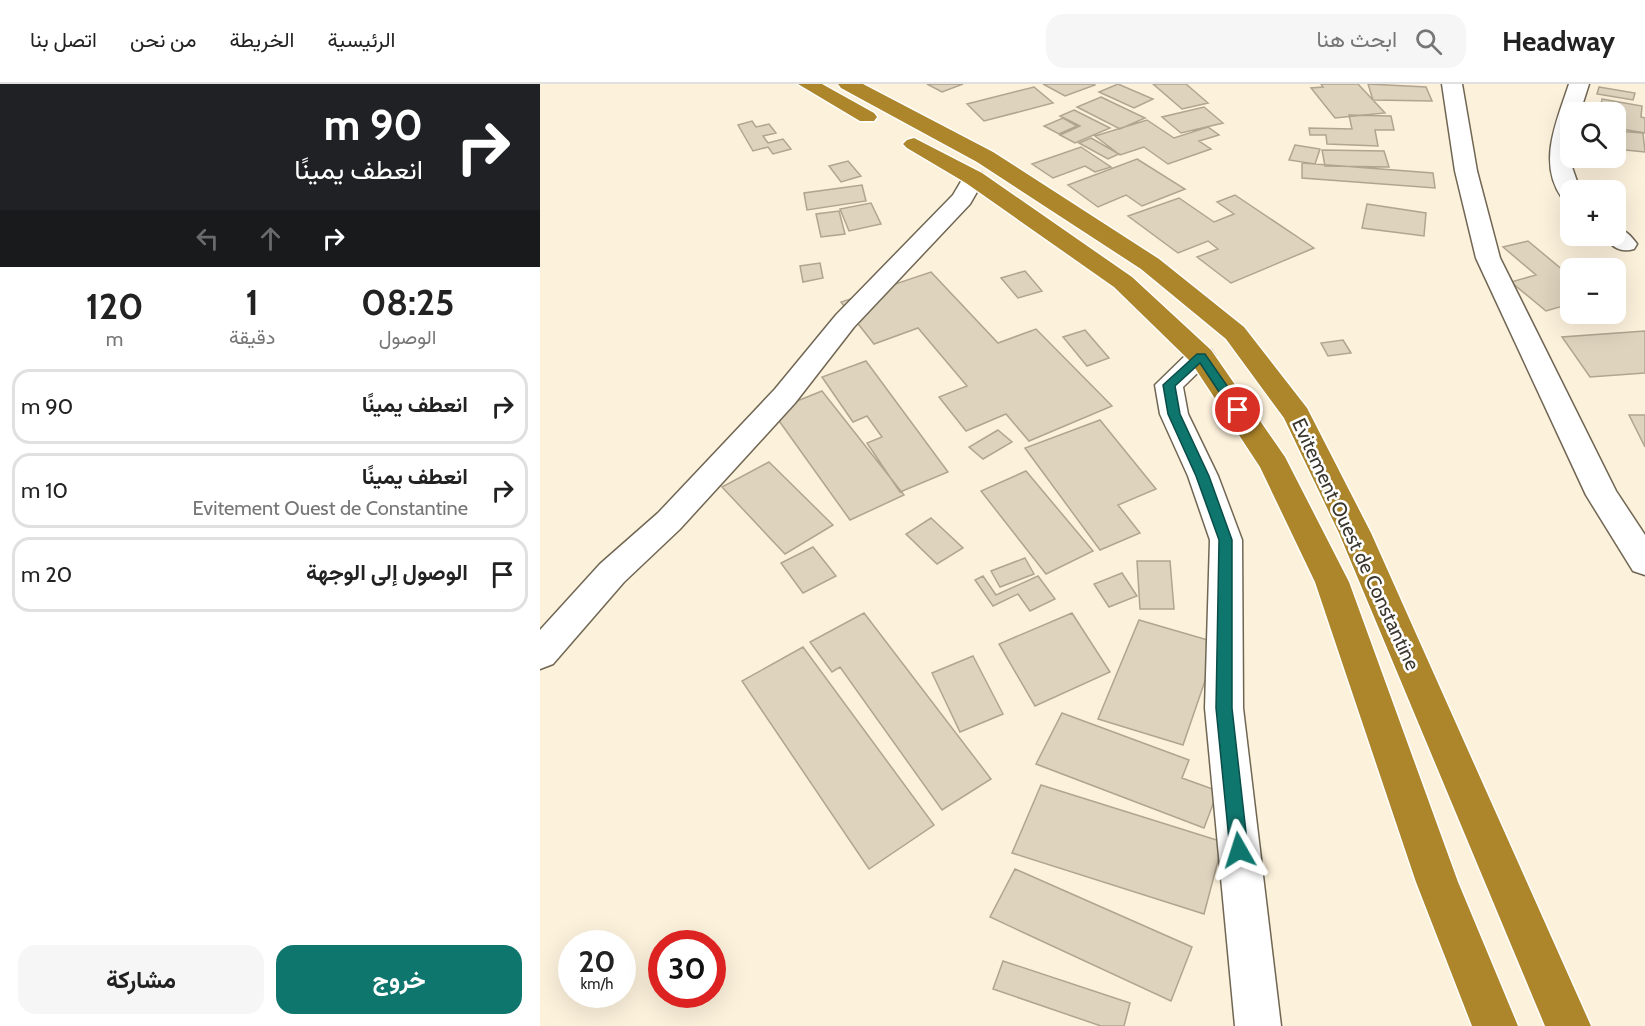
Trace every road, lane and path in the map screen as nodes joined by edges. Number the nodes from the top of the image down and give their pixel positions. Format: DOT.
graph roads {
  1 [pos="808,84"];
  2 [pos="848,84"];
  3 [pos="1452,84"];
  4 [pos="1579,84"];
  5 [pos="974,178"];
  6 [pos="1561,180"];
  7 [pos="1201,356"];
  8 [pos="1645,562"];
  9 [pos="540,654"];
  10 [pos="1258,1026"];
  11 [pos="1495,1026"];
  12 [pos="1568,1026"];
  1 -- 5 [label="highway, Evitement Ouest de Constantine"];
  2 -- 12 [label="highway, Evitement Ouest de Constantine"];
  3 -- 8 [label="street"];
  4 -- 6 [label="street"];
  5 -- 7 [label="highway, Evitement Ouest de Constantine"];
  5 -- 9 [label="street"];
  7 -- 10 [label="street"];
  7 -- 11 [label="highway, Evitement Ouest de Constantine"];
}
